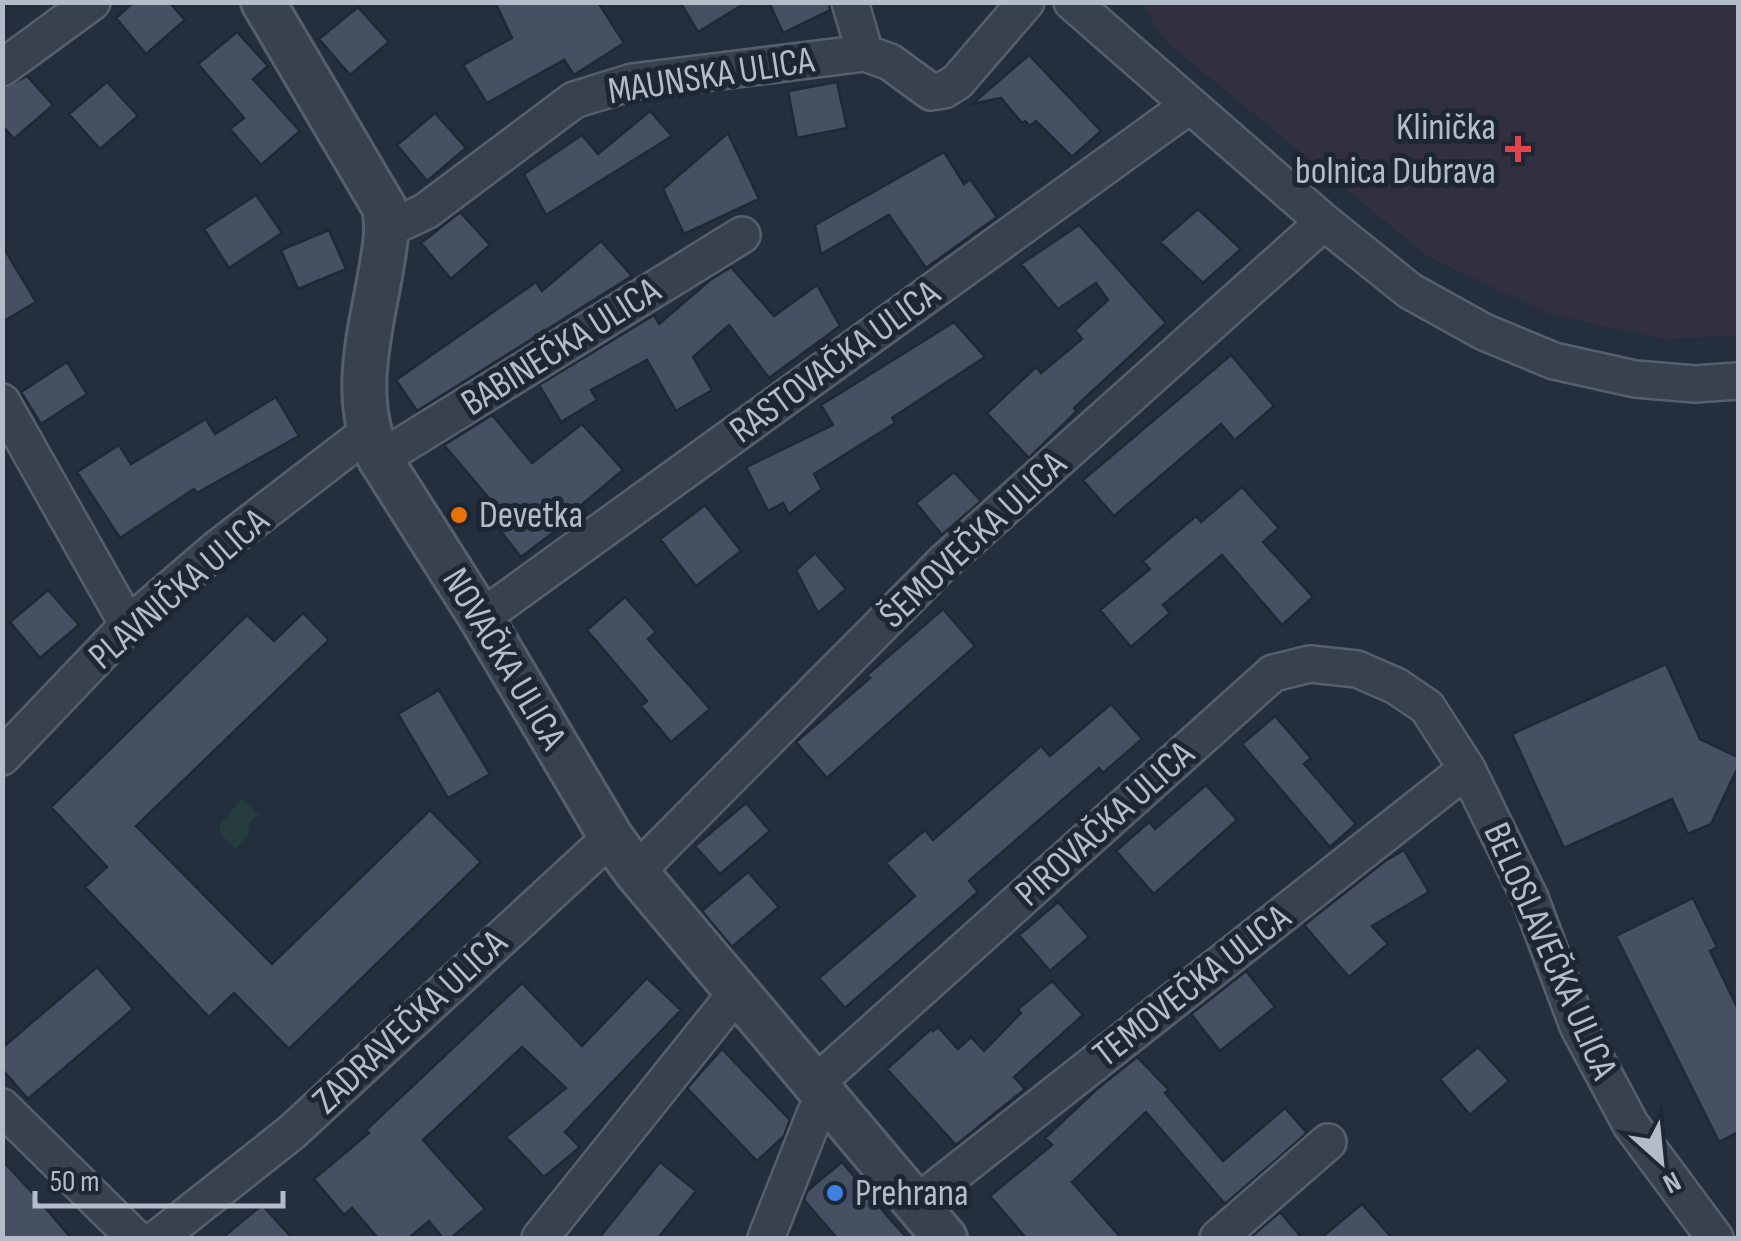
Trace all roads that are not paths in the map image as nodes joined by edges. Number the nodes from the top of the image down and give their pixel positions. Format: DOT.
graph roads {
  1 [pos="92,2"];
  2 [pos="263,2"];
  3 [pos="850,2"];
  4 [pos="1026,2"];
  5 [pos="1072,2"];
  6 [pos="865,53"];
  7 [pos="2,68"];
  8 [pos="1190,105"];
  9 [pos="1324,222"];
  10 [pos="388,229"];
  11 [pos="742,236"];
  12 [pos="1738,380"];
  13 [pos="2,402"];
  14 [pos="374,446"];
  15 [pos="481,618"];
  16 [pos="128,625"];
  17 [pos="1427,707"];
  18 [pos="2,757"];
  19 [pos="1467,769"];
  20 [pos="610,837"];
  21 [pos="636,872"];
  22 [pos="737,992"];
  23 [pos="821,1092"];
  24 [pos="2,1107"];
  25 [pos="1328,1142"];
  26 [pos="929,1226"];
  27 [pos="135,1238"];
  28 [pos="158,1238"];
  29 [pos="540,1238"];
  30 [pos="766,1238"];
  31 [pos="1218,1238"];
  32 [pos="1715,1238"];
  1 -- 7 [label="street"];
  2 -- 10 [label="street"];
  3 -- 6 [label="street"];
  4 -- 6 [label="street, MAUNSKA ULICA"];
  5 -- 8 [label="street"];
  6 -- 10 [label="street, MAUNSKA ULICA"];
  8 -- 9 [label="street"];
  8 -- 15 [label="street, RASTOVAČKA ULICA"];
  9 -- 12 [label="street"];
  9 -- 21 [label="street, ŠEMOVEČKA ULICA"];
  10 -- 14 [label="street, NOVAČKA ULICA"];
  11 -- 14 [label="street, BABINEČKA ULICA"];
  13 -- 16 [label="street"];
  14 -- 15 [label="street, NOVAČKA ULICA"];
  14 -- 16 [label="street, PLAVNIČKA ULICA"];
  15 -- 20 [label="street, NOVAČKA ULICA"];
  16 -- 18 [label="street, PLAVNIČKA ULICA"];
  17 -- 19 [label="street, BELOSLAVEČKA ULICA"];
  17 -- 23 [label="street, PIROVAČKA ULICA"];
  19 -- 26 [label="street, TEMOVEČKA ULICA"];
  19 -- 32 [label="street, BELOSLAVEČKA ULICA"];
  20 -- 21 [label="street, NOVAČKA ULICA"];
  20 -- 28 [label="street, ZADRAVEČKA ULICA"];
  21 -- 22 [label="street, NOVAČKA ULICA"];
  22 -- 23 [label="street, NOVAČKA ULICA"];
  22 -- 29 [label="street"];
  23 -- 26 [label="street, NOVAČKA ULICA"];
  23 -- 30 [label="street"];
  24 -- 27 [label="street"];
  25 -- 31 [label="street"];
}
